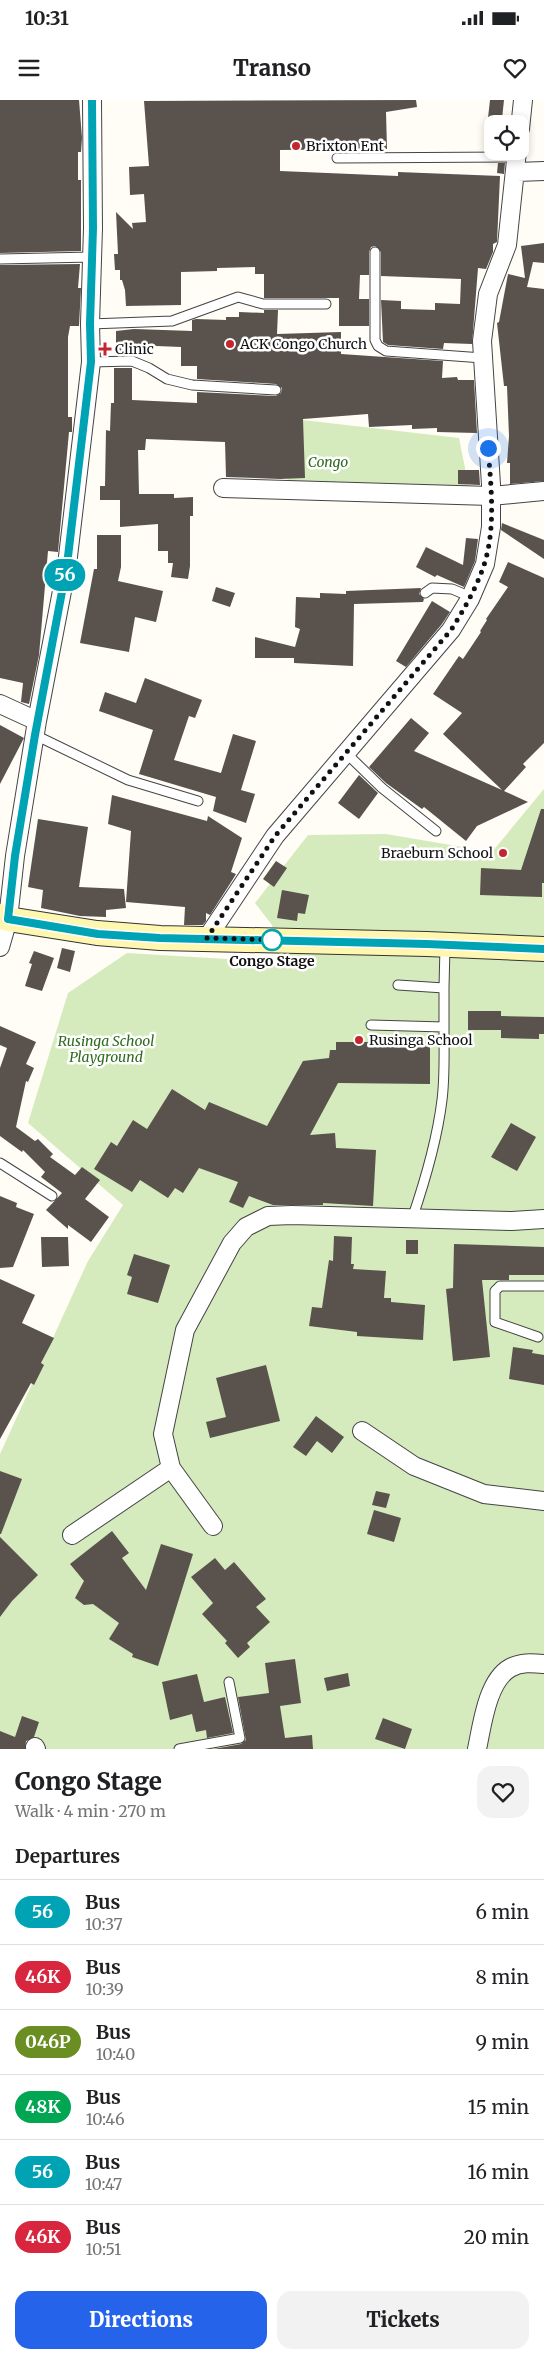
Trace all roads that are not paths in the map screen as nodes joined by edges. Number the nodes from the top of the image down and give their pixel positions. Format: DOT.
graph roads {
  1 [pos="92,100"];
  2 [pos="523,100"];
  3 [pos="521,115"];
  4 [pos="337,158"];
  5 [pos="484,160"];
  6 [pos="517,160"];
  7 [pos="544,170"];
  8 [pos="375,252"];
  9 [pos="92,257"];
  10 [pos="0,259"];
  11 [pos="326,304"];
  12 [pos="90,324"];
  13 [pos="483,358"];
  14 [pos="91,362"];
  15 [pos="276,390"];
  16 [pos="223,488"];
  17 [pos="544,491"];
  18 [pos="491,496"];
  19 [pos="425,593"];
  20 [pos="471,597"];
  21 [pos="0,704"];
  22 [pos="36,728"];
  23 [pos="346,753"];
  24 [pos="198,801"];
  25 [pos="436,831"];
  26 [pos="4,918"];
  27 [pos="207,938"];
  28 [pos="445,945"];
  29 [pos="0,947"];
  30 [pos="544,949"];
  31 [pos="398,985"];
  32 [pos="444,988"];
  33 [pos="371,1025"];
  34 [pos="444,1028"];
  35 [pos="0,1163"];
  36 [pos="52,1196"];
  37 [pos="412,1219"];
  38 [pos="544,1219"];
  39 [pos="544,1286"];
  40 [pos="538,1337"];
  41 [pos="362,1431"];
  42 [pos="171,1468"];
  43 [pos="544,1501"];
  44 [pos="213,1526"];
  45 [pos="72,1535"];
  46 [pos="544,1664"];
  47 [pos="229,1682"];
  48 [pos="179,1749"];
  49 [pos="477,1749"];
  1 -- 9 [label="street"];
  2 -- 3 [label="street"];
  4 -- 5 [label="lane"];
  6 -- 7 [label="street"];
  6 -- 13 [label="street"];
  8 -- 13 [label="lane"];
  9 -- 10 [label="lane"];
  9 -- 12 [label="street"];
  11 -- 12 [label="lane"];
  12 -- 14 [label="street"];
  13 -- 18 [label="street"];
  14 -- 15 [label="lane"];
  14 -- 22 [label="street"];
  16 -- 18 [label="street"];
  17 -- 18 [label="street"];
  18 -- 20 [label="street"];
  19 -- 20 [label="lane"];
  20 -- 23 [label="street"];
  21 -- 22 [label="street"];
  22 -- 24 [label="lane"];
  22 -- 26 [label="street"];
  23 -- 25 [label="lane"];
  23 -- 27 [label="street"];
  26 -- 27 [label="main road"];
  26 -- 29 [label="street"];
  27 -- 28 [label="main road"];
  28 -- 30 [label="main road"];
  28 -- 32 [label="lane"];
  31 -- 32 [label="lane"];
  32 -- 34 [label="lane"];
  33 -- 34 [label="lane"];
  34 -- 37 [label="lane"];
  35 -- 36 [label="lane"];
  37 -- 38 [label="street"];
  37 -- 42 [label="street"];
  39 -- 40 [label="lane"];
  41 -- 43 [label="street"];
  42 -- 44 [label="street"];
  42 -- 45 [label="street"];
  46 -- 49 [label="street"];
  47 -- 48 [label="lane"];
}
